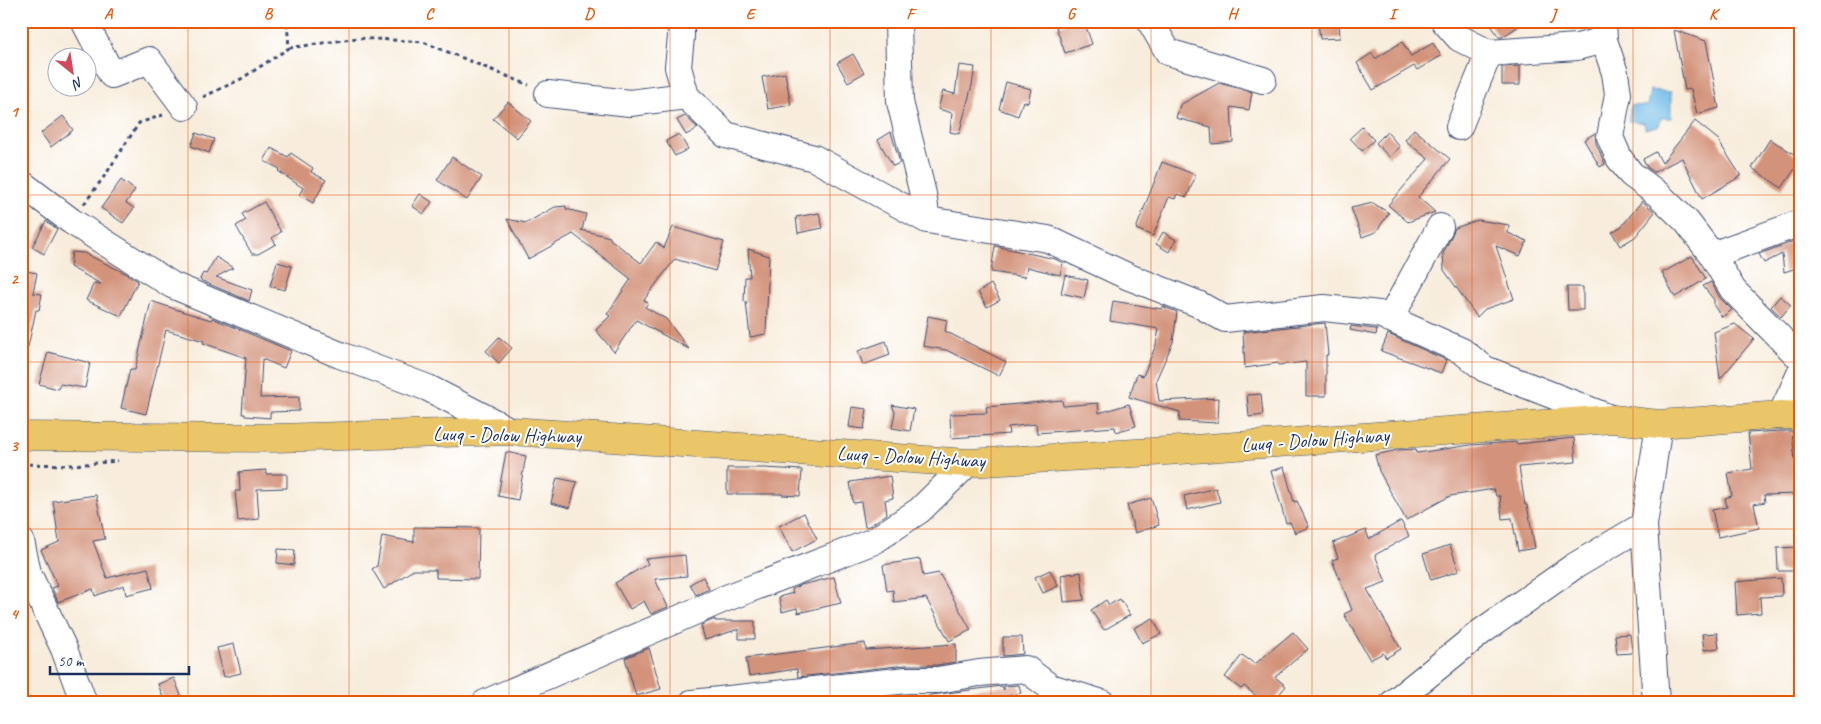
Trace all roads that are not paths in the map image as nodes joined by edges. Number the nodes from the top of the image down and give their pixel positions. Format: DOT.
graph roads {
  1 [pos="84,21"];
  2 [pos="681,21"];
  3 [pos="898,21"];
  4 [pos="1150,21"];
  5 [pos="1444,21"];
  6 [pos="1604,31"];
  7 [pos="1489,53"];
  8 [pos="1264,80"];
  9 [pos="548,94"];
  10 [pos="686,96"];
  11 [pos="184,107"];
  12 [pos="1459,126"];
  13 [pos="21,183"];
  14 [pos="927,220"];
  15 [pos="1800,223"];
  16 [pos="1440,227"];
  17 [pos="1712,255"];
  18 [pos="1390,319"];
  19 [pos="1800,358"];
  20 [pos="1800,374"];
  21 [pos="1790,415"];
  22 [pos="1613,418"];
  23 [pos="1658,424"];
  24 [pos="511,431"];
  25 [pos="21,436"];
  26 [pos="968,463"];
  27 [pos="1644,525"];
  28 [pos="21,541"];
  29 [pos="84,703"];
  30 [pos="485,703"];
  31 [pos="692,703"];
  32 [pos="1102,703"];
  33 [pos="1393,703"];
  34 [pos="1656,703"];
  1 -- 11 [label="street"];
  2 -- 10 [label="street"];
  3 -- 14 [label="street"];
  4 -- 8 [label="street"];
  5 -- 7 [label="street"];
  6 -- 7 [label="street"];
  6 -- 17 [label="street"];
  7 -- 12 [label="street"];
  9 -- 10 [label="street"];
  10 -- 14 [label="street"];
  13 -- 24 [label="street"];
  14 -- 18 [label="street"];
  15 -- 17 [label="street"];
  16 -- 18 [label="street"];
  17 -- 19 [label="street"];
  18 -- 22 [label="street"];
  20 -- 21 [label="street"];
  21 -- 23 [label="main road, Luuq - Dolow Highway"];
  22 -- 23 [label="main road, Luuq - Dolow Highway"];
  22 -- 26 [label="main road, Luuq - Dolow Highway"];
  23 -- 27 [label="street"];
  24 -- 25 [label="main road, Luuq - Dolow Highway"];
  24 -- 26 [label="main road, Luuq - Dolow Highway"];
  26 -- 30 [label="street"];
  27 -- 33 [label="street"];
  27 -- 34 [label="street"];
  28 -- 29 [label="street"];
  31 -- 32 [label="street"];
}
